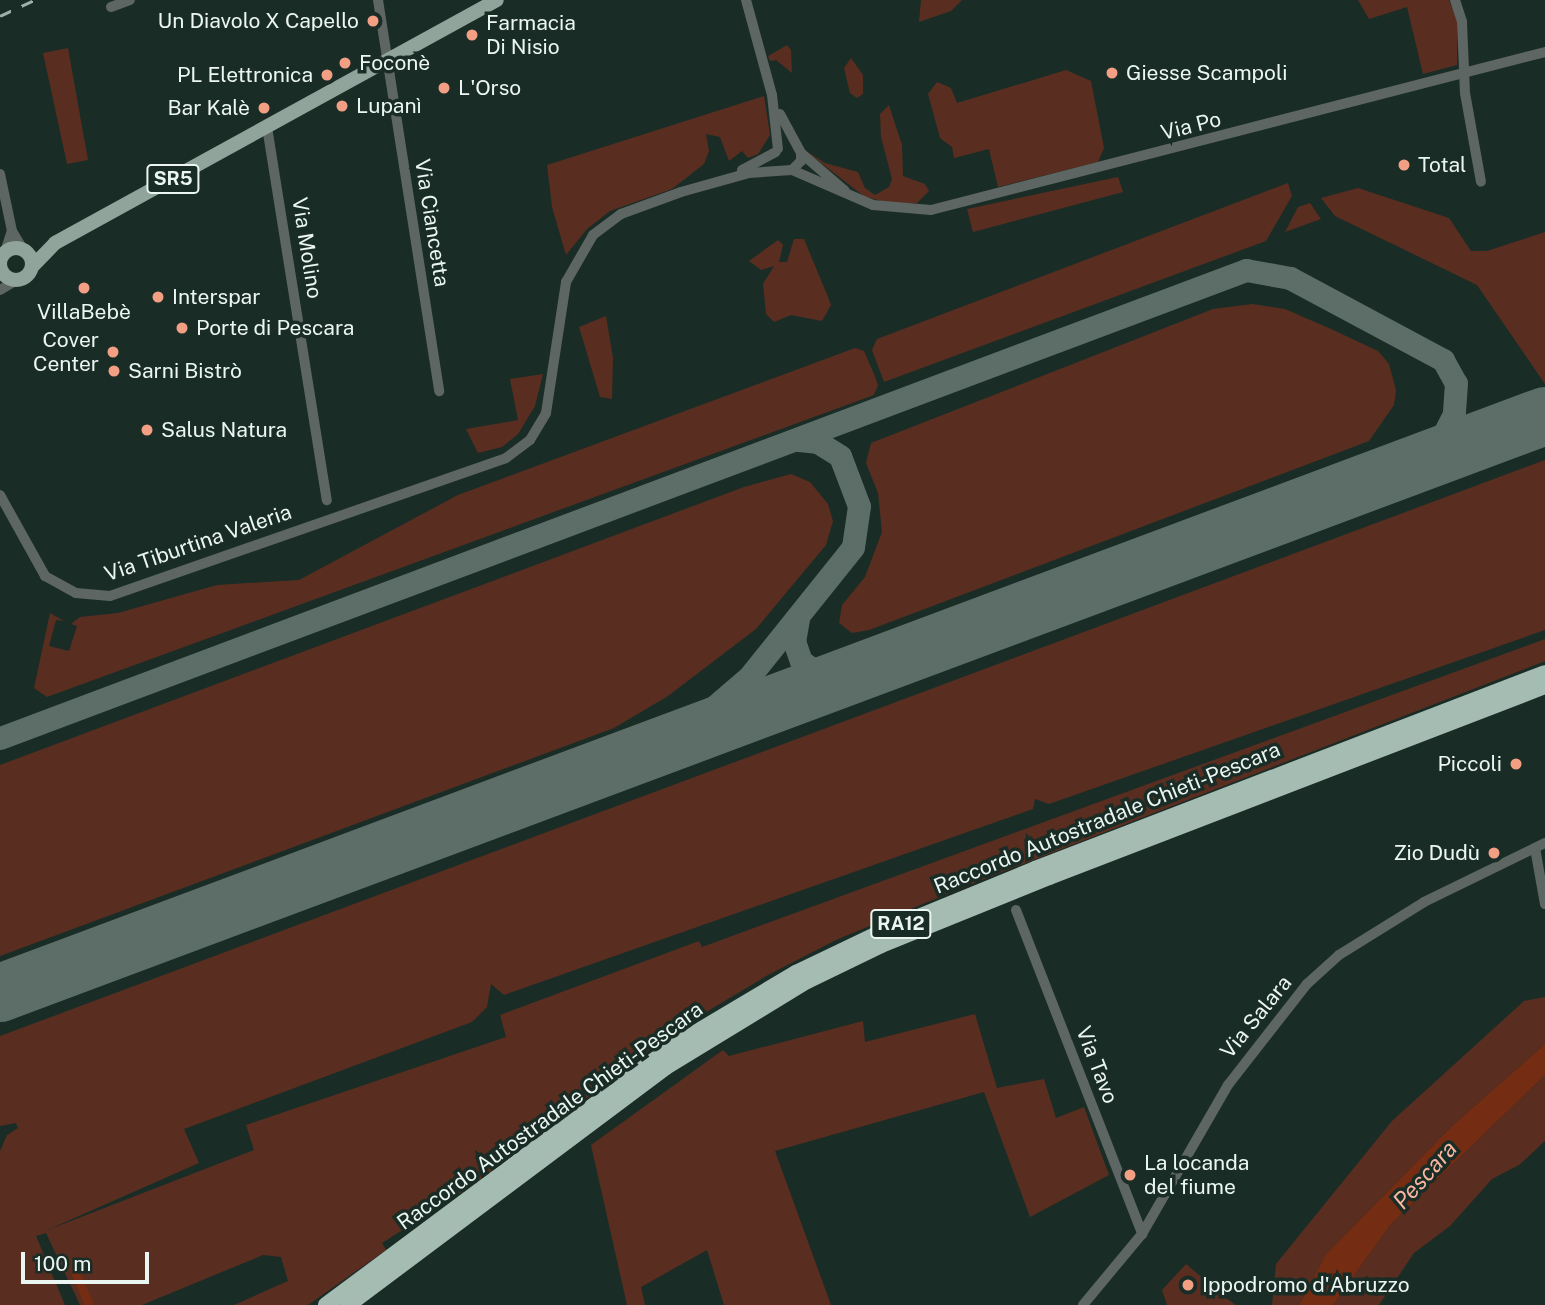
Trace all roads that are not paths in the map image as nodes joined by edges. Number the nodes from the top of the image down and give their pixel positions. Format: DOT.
graph roads {
  1 [pos="130,0"];
  2 [pos="378,0"];
  3 [pos="497,0"];
  4 [pos="747,0"];
  5 [pos="1455,0"];
  6 [pos="111,7"];
  7 [pos="1545,52"];
  8 [pos="386,61"];
  9 [pos="1464,74"];
  10 [pos="772,95"];
  11 [pos="267,127"];
  12 [pos="777,150"];
  13 [pos="799,150"];
  14 [pos="787,169"];
  15 [pos="0,174"];
  16 [pos="728,177"];
  17 [pos="1481,182"];
  18 [pos="846,193"];
  19 [pos="12,231"];
  20 [pos="55,243"];
  21 [pos="24,250"];
  22 [pos="2,262"];
  23 [pos="32,267"];
  24 [pos="10,280"];
  25 [pos="0,290"];
  26 [pos="439,391"];
  27 [pos="0,495"];
  28 [pos="327,500"];
  29 [pos="3,508"];
  30 [pos="1545,673"];
  31 [pos="1545,686"];
  32 [pos="1540,845"];
  33 [pos="1545,904"];
  34 [pos="1016,910"];
  35 [pos="1142,1234"];
  36 [pos="326,1305"];
  37 [pos="348,1305"];
  38 [pos="1083,1305"];
  1 -- 6 [label="street"];
  2 -- 8 [label="street, Via Ciancetta"];
  3 -- 8 [label="main road, SR5"];
  4 -- 10 [label="street"];
  5 -- 9 [label="street"];
  7 -- 9 [label="street, Via Po"];
  8 -- 11 [label="main road, SR5"];
  8 -- 26 [label="street, Via Ciancetta"];
  9 -- 17 [label="street"];
  9 -- 18 [label="street, Via Po"];
  10 -- 12 [label="street"];
  10 -- 13 [label="street"];
  11 -- 20 [label="main road, SR5"];
  11 -- 28 [label="street, Via Molino"];
  12 -- 13 [label="street"];
  12 -- 14 [label="street"];
  12 -- 16 [label="street"];
  13 -- 14 [label="street"];
  13 -- 18 [label="street, Via Po"];
  14 -- 16 [label="street"];
  14 -- 18 [label="street, Via Po"];
  15 -- 19 [label="street"];
  16 -- 29 [label="street, Via Tiburtina Valeria"];
  19 -- 21 [label="street"];
  19 -- 22 [label="street"];
  20 -- 21 [label="main road, SR5"];
  20 -- 23 [label="main road, SR5"];
  21 -- 22 [label="main road, SR5"];
  21 -- 23 [label="main road"];
  22 -- 24 [label="main road"];
  23 -- 24 [label="main road, SR5"];
  24 -- 25 [label="street"];
  27 -- 29 [label="street, Via Tiburtina Valeria"];
  30 -- 36 [label="highway, Raccordo Autostradale Chieti-Pescara / RA12"];
  31 -- 37 [label="highway, Raccordo Autostradale Chieti-Pescara / RA12"];
  32 -- 33 [label="street"];
  32 -- 35 [label="street, Via Salara"];
  34 -- 35 [label="street, Via Tavo"];
  35 -- 38 [label="street, Via Salara"];
}
